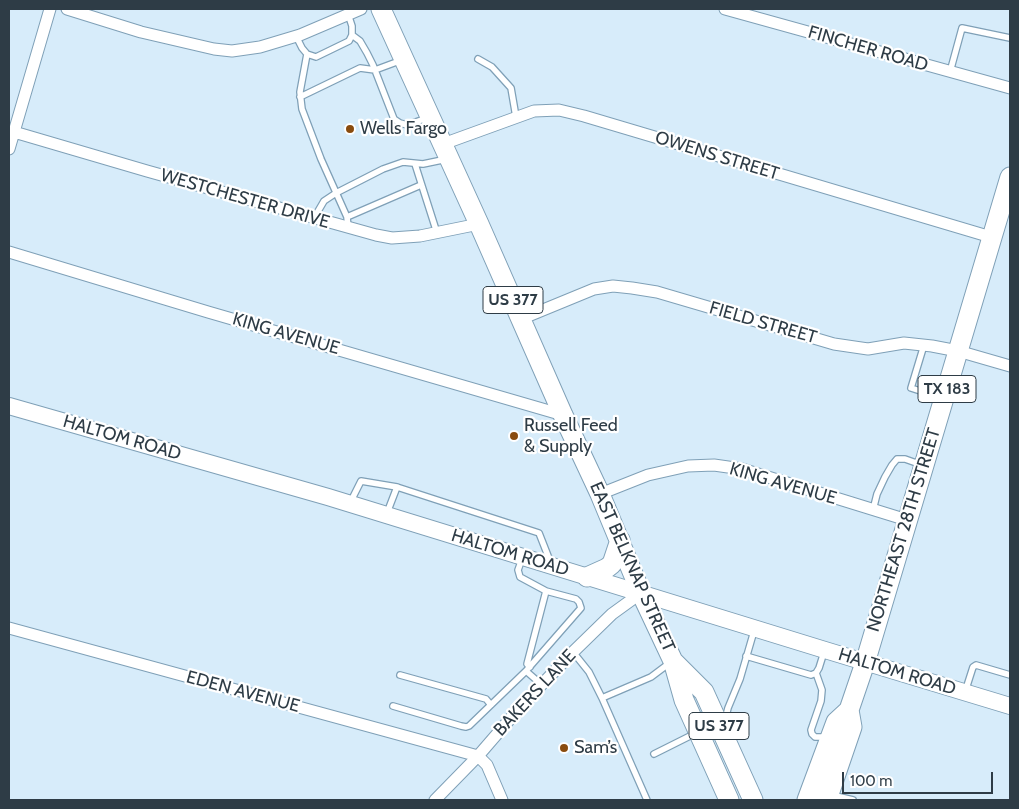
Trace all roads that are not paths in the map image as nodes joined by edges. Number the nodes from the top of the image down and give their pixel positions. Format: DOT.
graph roads {
  1 [pos="50,9"];
  2 [pos="67,9"];
  3 [pos="361,9"];
  4 [pos="381,9"];
  5 [pos="725,9"];
  6 [pos="348,14"];
  7 [pos="352,35"];
  8 [pos="296,36"];
  9 [pos="1010,38"];
  10 [pos="307,54"];
  11 [pos="404,59"];
  12 [pos="478,59"];
  13 [pos="375,70"];
  14 [pos="950,72"];
  15 [pos="1010,88"];
  16 [pos="300,97"];
  17 [pos="430,116"];
  18 [pos="516,118"];
  19 [pos="14,132"];
  20 [pos="9,149"];
  21 [pos="446,151"];
  22 [pos="415,164"];
  23 [pos="1010,177"];
  24 [pos="421,185"];
  25 [pos="336,193"];
  26 [pos="1006,210"];
  27 [pos="315,218"];
  28 [pos="348,222"];
  29 [pos="479,224"];
  30 [pos="437,233"];
  31 [pos="992,237"];
  32 [pos="9,252"];
  33 [pos="521,319"];
  34 [pos="924,345"];
  35 [pos="958,351"];
  36 [pos="1010,366"];
  37 [pos="944,398"];
  38 [pos="9,406"];
  39 [pos="563,415"];
  40 [pos="924,465"];
  41 [pos="397,487"];
  42 [pos="600,494"];
  43 [pos="349,504"];
  44 [pos="873,510"];
  45 [pos="386,515"];
  46 [pos="907,520"];
  47 [pos="620,540"];
  48 [pos="522,557"];
  49 [pos="551,566"];
  50 [pos="587,577"];
  51 [pos="546,591"];
  52 [pos="641,593"];
  53 [pos="9,628"];
  54 [pos="754,628"];
  55 [pos="825,650"];
  56 [pos="573,652"];
  57 [pos="746,656"];
  58 [pos="673,660"];
  59 [pos="865,662"];
  60 [pos="528,669"];
  61 [pos="816,673"];
  62 [pos="1010,675"];
  63 [pos="400,676"];
  64 [pos="542,685"];
  65 [pos="965,692"];
  66 [pos="602,698"];
  67 [pos="491,705"];
  68 [pos="393,706"];
  69 [pos="1010,706"];
  70 [pos="698,732"];
  71 [pos="722,732"];
  72 [pos="838,740"];
  73 [pos="654,754"];
  74 [pos="478,756"];
  75 [pos="838,799"];
  76 [pos="435,800"];
  77 [pos="502,800"];
  78 [pos="647,800"];
  79 [pos="729,800"];
  80 [pos="753,800"];
  81 [pos="807,800"];
  1 -- 19 [label="street"];
  2 -- 8 [label="street"];
  3 -- 6 [label="street"];
  4 -- 11 [label="main road, EAST BELKNAP STREET / US 377"];
  5 -- 14 [label="street, FINCHER ROAD"];
  6 -- 7 [label="lane"];
  6 -- 8 [label="street"];
  7 -- 10 [label="lane"];
  7 -- 13 [label="lane"];
  8 -- 10 [label="lane"];
  9 -- 14 [label="lane"];
  10 -- 16 [label="lane"];
  11 -- 13 [label="lane"];
  11 -- 17 [label="main road, EAST BELKNAP STREET / US 377"];
  12 -- 18 [label="lane"];
  13 -- 16 [label="lane"];
  13 -- 17 [label="lane"];
  14 -- 15 [label="street, FINCHER ROAD"];
  16 -- 25 [label="lane"];
  17 -- 21 [label="main road, EAST BELKNAP STREET / US 377"];
  18 -- 21 [label="street, OWENS STREET"];
  18 -- 31 [label="street, OWENS STREET"];
  19 -- 20 [label="street"];
  19 -- 27 [label="street, WESTCHESTER DRIVE"];
  21 -- 22 [label="lane"];
  21 -- 29 [label="main road, EAST BELKNAP STREET / US 377"];
  22 -- 24 [label="lane"];
  22 -- 25 [label="lane"];
  23 -- 26 [label="main road, NORTHEAST 28TH STREET / TX 183"];
  24 -- 28 [label="lane"];
  24 -- 30 [label="lane"];
  25 -- 27 [label="lane"];
  25 -- 28 [label="lane"];
  26 -- 31 [label="main road, NORTHEAST 28TH STREET / TX 183"];
  27 -- 28 [label="street, WESTCHESTER DRIVE"];
  28 -- 30 [label="street, WESTCHESTER DRIVE"];
  29 -- 30 [label="street, WESTCHESTER DRIVE"];
  29 -- 33 [label="main road, EAST BELKNAP STREET / US 377"];
  31 -- 35 [label="main road, NORTHEAST 28TH STREET / TX 183"];
  32 -- 39 [label="street, KING AVENUE"];
  33 -- 34 [label="street, FIELD STREET"];
  33 -- 39 [label="main road, EAST BELKNAP STREET / US 377"];
  34 -- 35 [label="street, FIELD STREET"];
  34 -- 37 [label="lane"];
  35 -- 36 [label="street, FIELD STREET"];
  35 -- 37 [label="main road, NORTHEAST 28TH STREET / TX 183"];
  37 -- 40 [label="main road, NORTHEAST 28TH STREET / TX 183"];
  38 -- 43 [label="main road, HALTOM ROAD"];
  39 -- 42 [label="main road, EAST BELKNAP STREET / US 377"];
  40 -- 44 [label="lane"];
  40 -- 46 [label="main road, NORTHEAST 28TH STREET / TX 183"];
  41 -- 43 [label="lane"];
  41 -- 45 [label="lane"];
  41 -- 49 [label="lane"];
  42 -- 44 [label="street, KING AVENUE"];
  42 -- 47 [label="main road, EAST BELKNAP STREET / US 377"];
  43 -- 45 [label="main road, HALTOM ROAD"];
  44 -- 46 [label="street, KING AVENUE"];
  45 -- 48 [label="main road, HALTOM ROAD"];
  46 -- 59 [label="main road, NORTHEAST 28TH STREET / TX 183"];
  47 -- 50 [label="main road"];
  47 -- 52 [label="main road, EAST BELKNAP STREET / US 377"];
  48 -- 49 [label="main road, HALTOM ROAD"];
  48 -- 51 [label="lane"];
  49 -- 50 [label="main road, HALTOM ROAD"];
  50 -- 52 [label="main road, HALTOM ROAD"];
  51 -- 60 [label="lane"];
  51 -- 60 [label="lane"];
  52 -- 54 [label="main road, HALTOM ROAD"];
  52 -- 56 [label="street, BAKERS LANE"];
  52 -- 58 [label="main road, EAST BELKNAP STREET / US 377"];
  53 -- 74 [label="street, EDEN AVENUE"];
  54 -- 55 [label="main road, HALTOM ROAD"];
  54 -- 57 [label="lane"];
  55 -- 59 [label="main road, HALTOM ROAD"];
  55 -- 61 [label="lane"];
  56 -- 64 [label="street, BAKERS LANE"];
  56 -- 66 [label="lane"];
  57 -- 61 [label="lane"];
  57 -- 71 [label="lane"];
  58 -- 66 [label="lane"];
  58 -- 70 [label="main road, US 377"];
  58 -- 71 [label="main road, US 377"];
  59 -- 65 [label="main road, HALTOM ROAD"];
  59 -- 72 [label="main road, NORTHEAST 28TH STREET / TX 183"];
  60 -- 64 [label="lane"];
  60 -- 67 [label="lane"];
  61 -- 72 [label="lane"];
  62 -- 65 [label="lane"];
  63 -- 67 [label="lane"];
  64 -- 74 [label="street, BAKERS LANE"];
  65 -- 69 [label="main road, HALTOM ROAD"];
  66 -- 78 [label="lane"];
  67 -- 68 [label="lane"];
  70 -- 73 [label="lane"];
  70 -- 79 [label="main road, US 377"];
  71 -- 80 [label="main road, US 377"];
  72 -- 75 [label="main road"];
  72 -- 81 [label="main road, NORTHEAST 28TH STREET / TX 183"];
  74 -- 76 [label="street, BAKERS LANE"];
  74 -- 77 [label="street"];
}
